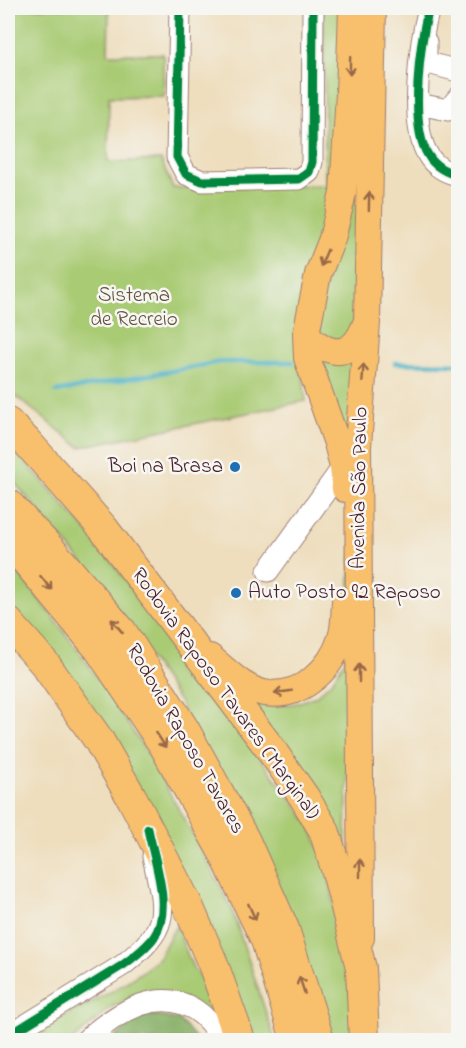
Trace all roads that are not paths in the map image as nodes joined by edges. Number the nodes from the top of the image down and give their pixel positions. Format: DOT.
graph roads {
  1 [pos="180,8"];
  2 [pos="313,8"];
  3 [pos="352,8"];
  4 [pos="429,8"];
  5 [pos="440,8"];
  6 [pos="374,13"];
  7 [pos="432,64"];
  8 [pos="459,71"];
  9 [pos="459,98"];
  10 [pos="424,106"];
  11 [pos="459,164"];
  12 [pos="459,175"];
  13 [pos="367,322"];
  14 [pos="306,334"];
  15 [pos="14,432"];
  16 [pos="343,467"];
  17 [pos="8,504"];
  18 [pos="8,539"];
  19 [pos="268,571"];
  20 [pos="8,622"];
  21 [pos="185,635"];
  22 [pos="148,829"];
  23 [pos="361,968"];
  24 [pos="8,1036"];
  25 [pos="86,1041"];
  26 [pos="223,1041"];
  27 [pos="240,1041"];
  28 [pos="296,1041"];
  29 [pos="319,1041"];
  30 [pos="364,1041"];
  1 -- 2 [label="street"];
  3 -- 14 [label="main road, Avenida São Paulo, one-way"];
  4 -- 7 [label="street"];
  4 -- 10 [label="street"];
  5 -- 7 [label="street"];
  13 -- 6 [label="main road, Avenida São Paulo, one-way"];
  7 -- 8 [label="street"];
  7 -- 10 [label="street"];
  9 -- 10 [label="street"];
  10 -- 11 [label="street"];
  10 -- 12 [label="street"];
  13 -- 14 [label="main road"];
  23 -- 13 [label="main road, Avenida São Paulo, one-way"];
  14 -- 16 [label="main road, Avenida São Paulo"];
  15 -- 21 [label="highway, Rodovia Raposo Tavares (Marginal)"];
  16 -- 19 [label="street"];
  16 -- 21 [label="main road, Avenida São Paulo, one-way"];
  29 -- 17 [label="highway, Rodovia Raposo Tavares, one-way"];
  18 -- 28 [label="highway, Rodovia Raposo Tavares, one-way"];
  20 -- 22 [label="highway"];
  21 -- 23 [label="highway, Rodovia Raposo Tavares (Marginal)"];
  22 -- 24 [label="street"];
  22 -- 27 [label="highway"];
  23 -- 30 [label="highway, Rodovia Raposo Tavares (Marginal)"];
  25 -- 26 [label="street"];
}
